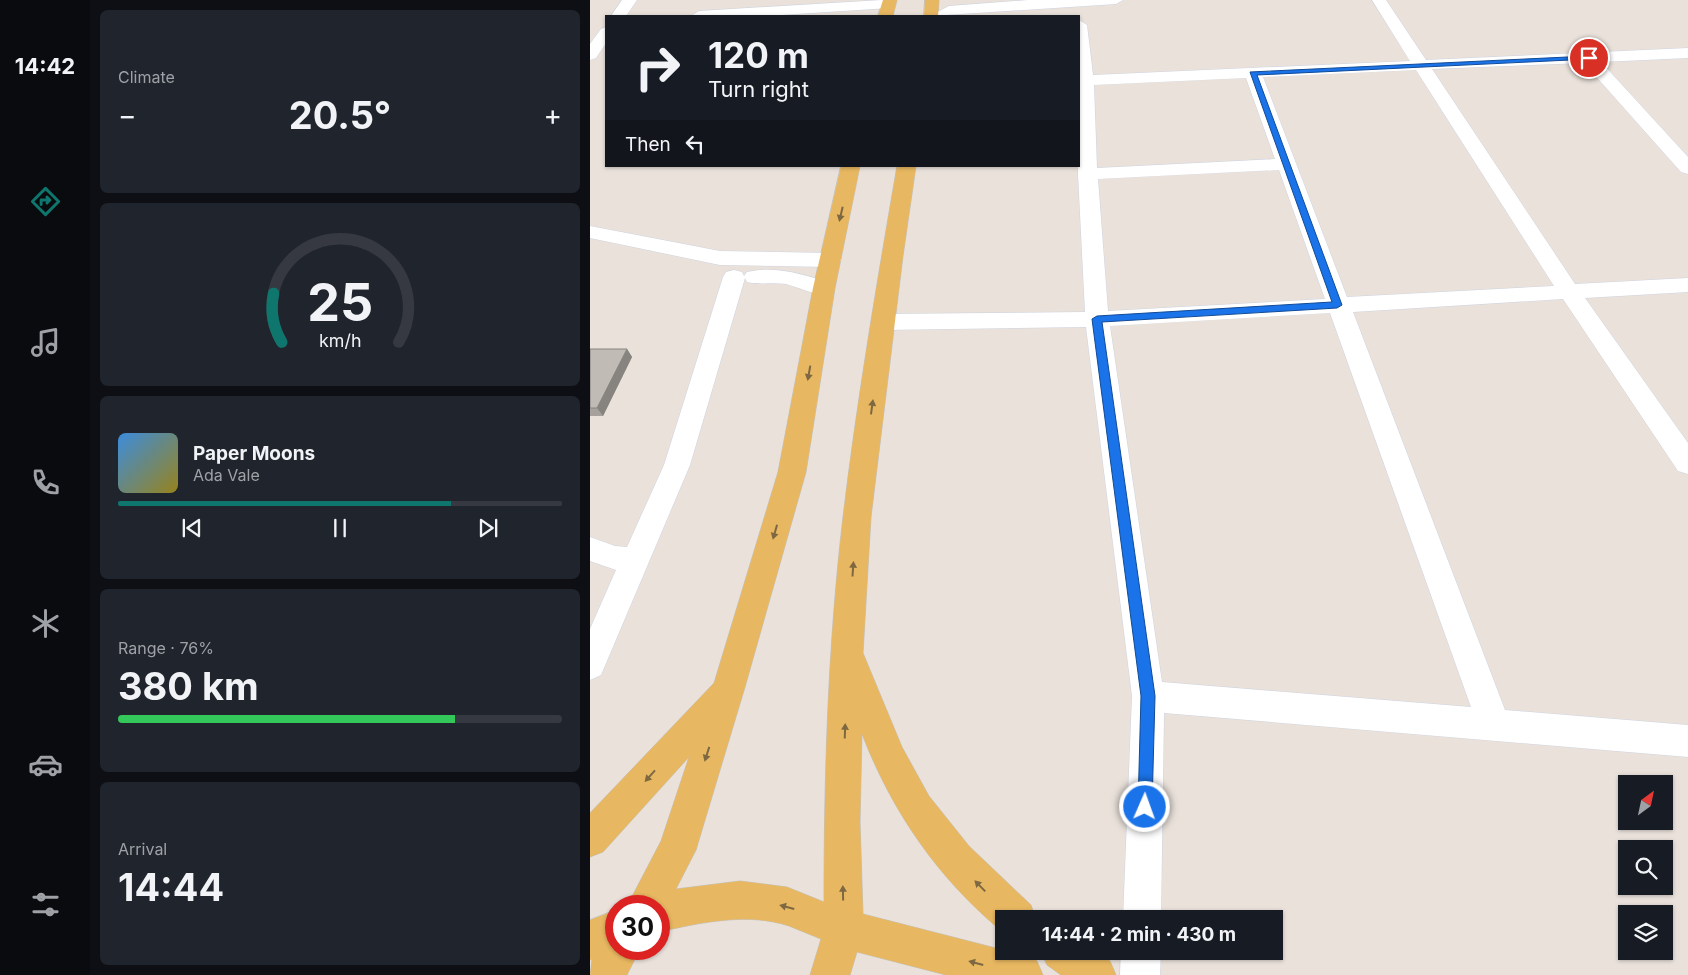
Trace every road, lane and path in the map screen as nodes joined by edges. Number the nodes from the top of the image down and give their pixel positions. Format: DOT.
graph roads {
  1 [pos="630,0"];
  2 [pos="932,0"];
  3 [pos="1116,0"];
  4 [pos="1379,0"];
  5 [pos="978,3"];
  6 [pos="888,7"];
  7 [pos="1077,11"];
  8 [pos="619,15"];
  9 [pos="720,15"];
  10 [pos="931,15"];
  11 [pos="940,15"];
  12 [pos="605,22"];
  13 [pos="590,23"];
  14 [pos="605,33"];
  15 [pos="1080,37"];
  16 [pos="1688,53"];
  17 [pos="590,55"];
  18 [pos="1589,58"];
  19 [pos="1423,65"];
  20 [pos="1253,73"];
  21 [pos="1085,80"];
  22 [pos="1286,164"];
  23 [pos="851,167"];
  24 [pos="907,167"];
  25 [pos="1688,168"];
  26 [pos="1088,174"];
  27 [pos="590,232"];
  28 [pos="590,245"];
  29 [pos="830,260"];
  30 [pos="734,277"];
  31 [pos="1688,285"];
  32 [pos="824,288"];
  33 [pos="1569,292"];
  34 [pos="1337,305"];
  35 [pos="1097,319"];
  36 [pos="883,322"];
  37 [pos="1688,464"];
  38 [pos="590,549"];
  39 [pos="636,560"];
  40 [pos="848,651"];
  41 [pos="590,665"];
  42 [pos="729,687"];
  43 [pos="1148,696"];
  44 [pos="1494,725"];
  45 [pos="1688,741"];
  46 [pos="590,839"];
  47 [pos="652,895"];
  48 [pos="670,910"];
  49 [pos="1006,910"];
  50 [pos="1142,910"];
  51 [pos="844,928"];
  52 [pos="605,934"];
  53 [pos="590,940"];
  54 [pos="613,960"];
  55 [pos="1074,960"];
  56 [pos="1141,960"];
  57 [pos="604,975"];
  58 [pos="830,975"];
  59 [pos="1023,975"];
  60 [pos="1096,975"];
  61 [pos="1140,975"];
  1 -- 8 [label="street"];
  2 -- 10 [label="main road"];
  3 -- 7 [label="street"];
  4 -- 19 [label="street"];
  5 -- 7 [label="street"];
  5 -- 11 [label="street"];
  6 -- 9 [label="street"];
  12 -- 13 [label="street"];
  14 -- 17 [label="street"];
  15 -- 21 [label="street"];
  16 -- 18 [label="street"];
  18 -- 19 [label="street"];
  18 -- 25 [label="street"];
  19 -- 20 [label="street"];
  19 -- 33 [label="street"];
  20 -- 21 [label="street"];
  20 -- 22 [label="street"];
  21 -- 26 [label="street"];
  22 -- 26 [label="street"];
  22 -- 34 [label="street"];
  23 -- 29 [label="main road, one-way"];
  24 -- 36 [label="main road"];
  26 -- 35 [label="street"];
  27 -- 29 [label="street"];
  28 -- 30 [label="street"];
  29 -- 32 [label="main road"];
  30 -- 32 [label="street"];
  30 -- 39 [label="street"];
  31 -- 33 [label="street"];
  32 -- 42 [label="main road, one-way"];
  33 -- 34 [label="street"];
  33 -- 37 [label="street"];
  34 -- 35 [label="street"];
  34 -- 44 [label="street"];
  35 -- 36 [label="street"];
  35 -- 43 [label="street"];
  40 -- 36 [label="main road, one-way"];
  38 -- 39 [label="street"];
  39 -- 41 [label="street"];
  49 -- 40 [label="main road, one-way"];
  51 -- 40 [label="main road, one-way"];
  42 -- 46 [label="main road, one-way"];
  42 -- 47 [label="main road, one-way"];
  43 -- 44 [label="street"];
  43 -- 50 [label="street"];
  44 -- 45 [label="street"];
  51 -- 48 [label="main road, one-way"];
  51 -- 58 [label="main road"];
  59 -- 51 [label="main road, one-way"];
  52 -- 53 [label="main road"];
  54 -- 57 [label="main road"];
  55 -- 60 [label="main road"];
  56 -- 61 [label="street"];
}
